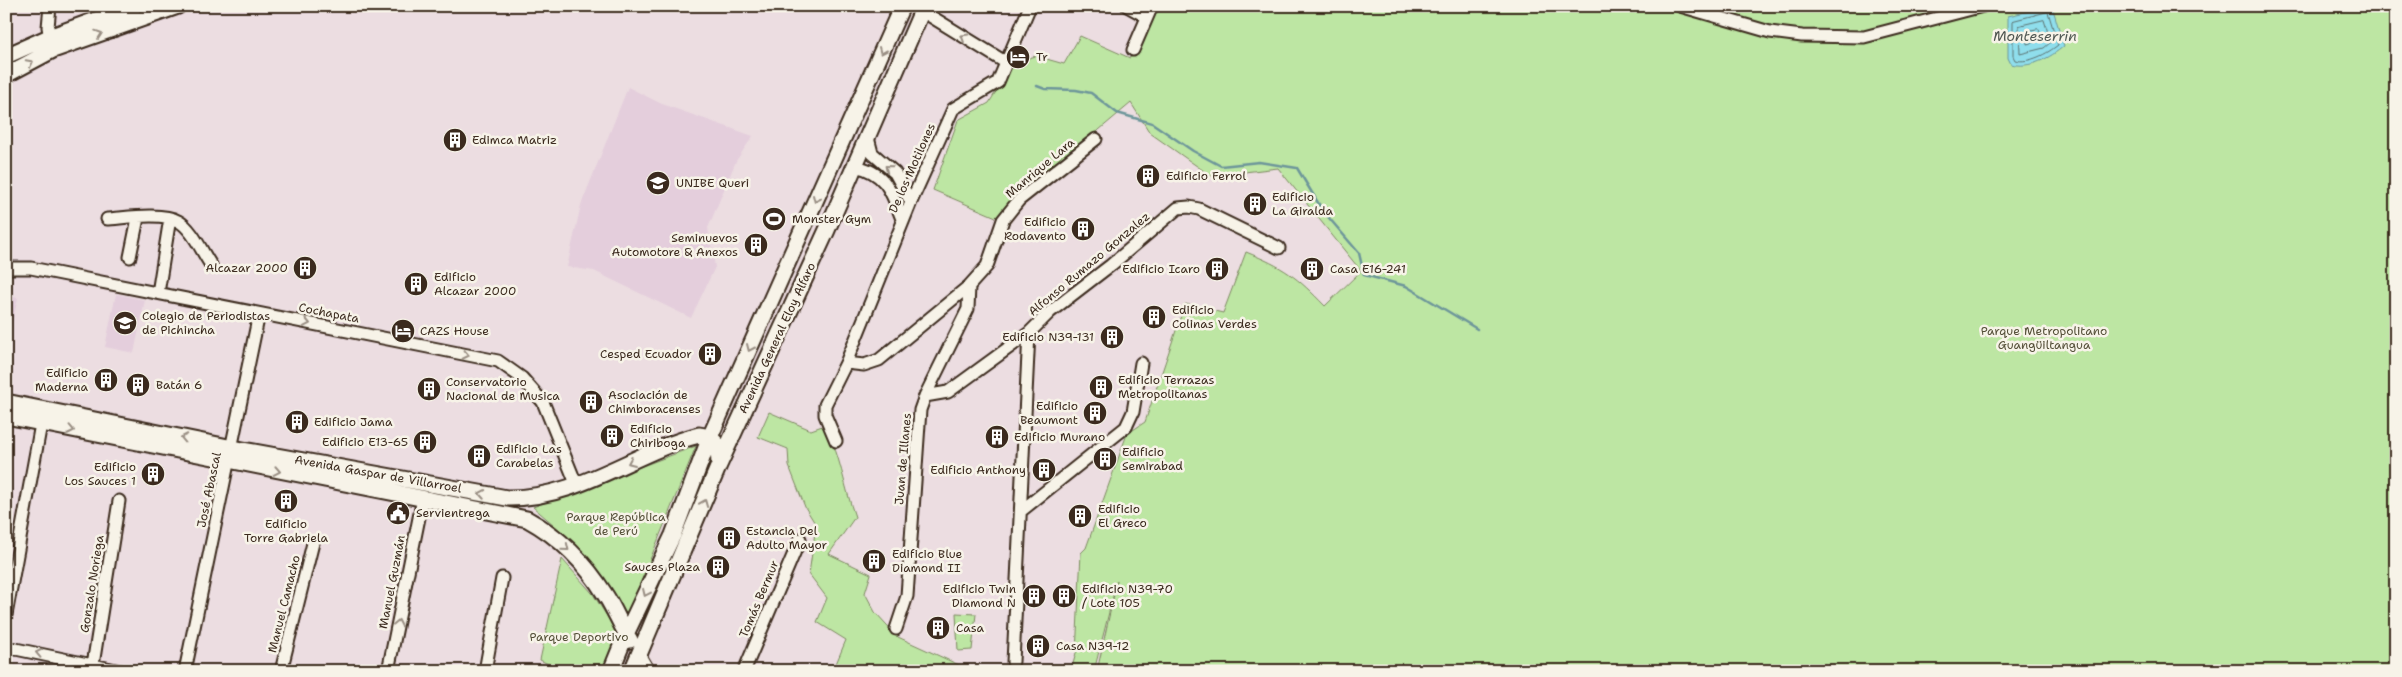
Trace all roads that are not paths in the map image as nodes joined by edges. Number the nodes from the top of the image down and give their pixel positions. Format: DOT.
graph roads {
  1 [pos="50,6"];
  2 [pos="134,6"];
  3 [pos="178,6"];
  4 [pos="902,6"];
  5 [pos="1030,6"];
  6 [pos="1127,6"];
  7 [pos="1152,6"];
  8 [pos="1680,6"];
  9 [pos="1983,6"];
  10 [pos="920,8"];
  11 [pos="1147,17"];
  12 [pos="51,44"];
  13 [pos="1133,50"];
  14 [pos="6,56"];
  15 [pos="1005,62"];
  16 [pos="6,75"];
  17 [pos="867,134"];
  18 [pos="1096,139"];
  19 [pos="854,166"];
  20 [pos="910,202"];
  21 [pos="138,218"];
  22 [pos="170,218"];
  23 [pos="107,219"];
  24 [pos="903,222"];
  25 [pos="1279,248"];
  26 [pos="130,257"];
  27 [pos="211,265"];
  28 [pos="6,268"];
  29 [pos="969,286"];
  30 [pos="158,293"];
  31 [pos="259,314"];
  32 [pos="1030,333"];
  33 [pos="846,363"];
  34 [pos="1141,363"];
  35 [pos="925,396"];
  36 [pos="6,402"];
  37 [pos="6,416"];
  38 [pos="41,424"];
  39 [pos="710,437"];
  40 [pos="836,441"];
  41 [pos="231,454"];
  42 [pos="719,465"];
  43 [pos="577,486"];
  44 [pos="423,498"];
  45 [pos="530,498"];
  46 [pos="119,501"];
  47 [pos="505,506"];
  48 [pos="1021,511"];
  49 [pos="527,519"];
  50 [pos="800,539"];
  51 [pos="313,543"];
  52 [pos="502,578"];
  53 [pos="6,615"];
  54 [pos="896,629"];
  55 [pos="626,634"];
  56 [pos="6,646"];
  57 [pos="638,654"];
  58 [pos="1013,662"];
  59 [pos="92,668"];
  60 [pos="121,671"];
  61 [pos="185,671"];
  62 [pos="282,671"];
  63 [pos="388,671"];
  64 [pos="485,671"];
  65 [pos="611,671"];
  66 [pos="632,671"];
  67 [pos="649,671"];
  68 [pos="744,671"];
  1 -- 12 [label="street"];
  2 -- 12 [label="main road"];
  12 -- 3 [label="main road, one-way"];
  4 -- 39 [label="main road, Avenida General Eloy Alfaro, one-way"];
  5 -- 15 [label="street, De los Motilones"];
  6 -- 11 [label="street"];
  7 -- 11 [label="street"];
  8 -- 9 [label="street"];
  15 -- 10 [label="street, one-way"];
  10 -- 17 [label="main road, Avenida General Eloy Alfaro"];
  11 -- 13 [label="street"];
  12 -- 14 [label="main road"];
  16 -- 12 [label="main road, one-way"];
  15 -- 20 [label="street, De los Motilones"];
  17 -- 19 [label="main road, Avenida General Eloy Alfaro"];
  20 -- 17 [label="street, one-way"];
  18 -- 29 [label="street, Manrique Lara"];
  19 -- 24 [label="street"];
  19 -- 42 [label="main road, Avenida General Eloy Alfaro"];
  20 -- 24 [label="street, De los Motilones"];
  21 -- 22 [label="street"];
  21 -- 23 [label="street"];
  21 -- 26 [label="street"];
  22 -- 27 [label="street"];
  22 -- 30 [label="street"];
  24 -- 33 [label="street, De los Motilones"];
  25 -- 32 [label="street, Alfonso Rumazo Gonzalez"];
  28 -- 30 [label="street, Cochapata"];
  29 -- 33 [label="street"];
  29 -- 35 [label="street, Juan de Illanes"];
  30 -- 31 [label="street, Cochapata"];
  31 -- 41 [label="street, José Abascal"];
  31 -- 43 [label="street, Cochapata, one-way"];
  32 -- 35 [label="street, Alfonso Rumazo Gonzalez"];
  32 -- 48 [label="street"];
  33 -- 40 [label="street, De los Motilones"];
  34 -- 48 [label="street"];
  35 -- 54 [label="street, Juan de Illanes"];
  41 -- 36 [label="main road, Avenida Gaspar de Villarroel, one-way"];
  37 -- 38 [label="main road, Avenida Gaspar de Villarroel"];
  38 -- 41 [label="main road, Avenida Gaspar de Villarroel, one-way"];
  38 -- 53 [label="street"];
  39 -- 42 [label="main road"];
  39 -- 43 [label="main road, Avenida Gaspar de Villarroel, one-way"];
  39 -- 55 [label="main road, Avenida General Eloy Alfaro, one-way"];
  41 -- 44 [label="main road, Avenida Gaspar de Villarroel, one-way"];
  47 -- 41 [label="main road, Avenida Gaspar de Villarroel, one-way"];
  41 -- 61 [label="street, José Abascal"];
  57 -- 42 [label="main road, Avenida General Eloy Alfaro, one-way"];
  43 -- 45 [label="main road, Avenida Gaspar de Villarroel"];
  44 -- 47 [label="main road, Avenida Gaspar de Villarroel"];
  63 -- 44 [label="street, Manuel Guzmán, one-way"];
  45 -- 47 [label="main road, Avenida Gaspar de Villarroel"];
  45 -- 49 [label="main road"];
  46 -- 59 [label="street, Gonzalo Noriega"];
  47 -- 49 [label="main road, Avenida Gaspar de Villarroel"];
  48 -- 58 [label="street"];
  49 -- 55 [label="main road, Avenida Gaspar de Villarroel, one-way"];
  50 -- 68 [label="street, Tomás Bermur"];
  51 -- 62 [label="street, Manuel Camacho"];
  52 -- 64 [label="street"];
  55 -- 57 [label="main road, Avenida Gaspar de Villarroel"];
  55 -- 65 [label="main road, Avenida General Eloy Alfaro"];
  59 -- 56 [label="street, one-way"];
  57 -- 66 [label="main road, Avenida General Eloy Alfaro"];
  57 -- 67 [label="street"];
  59 -- 60 [label="street"];
}
